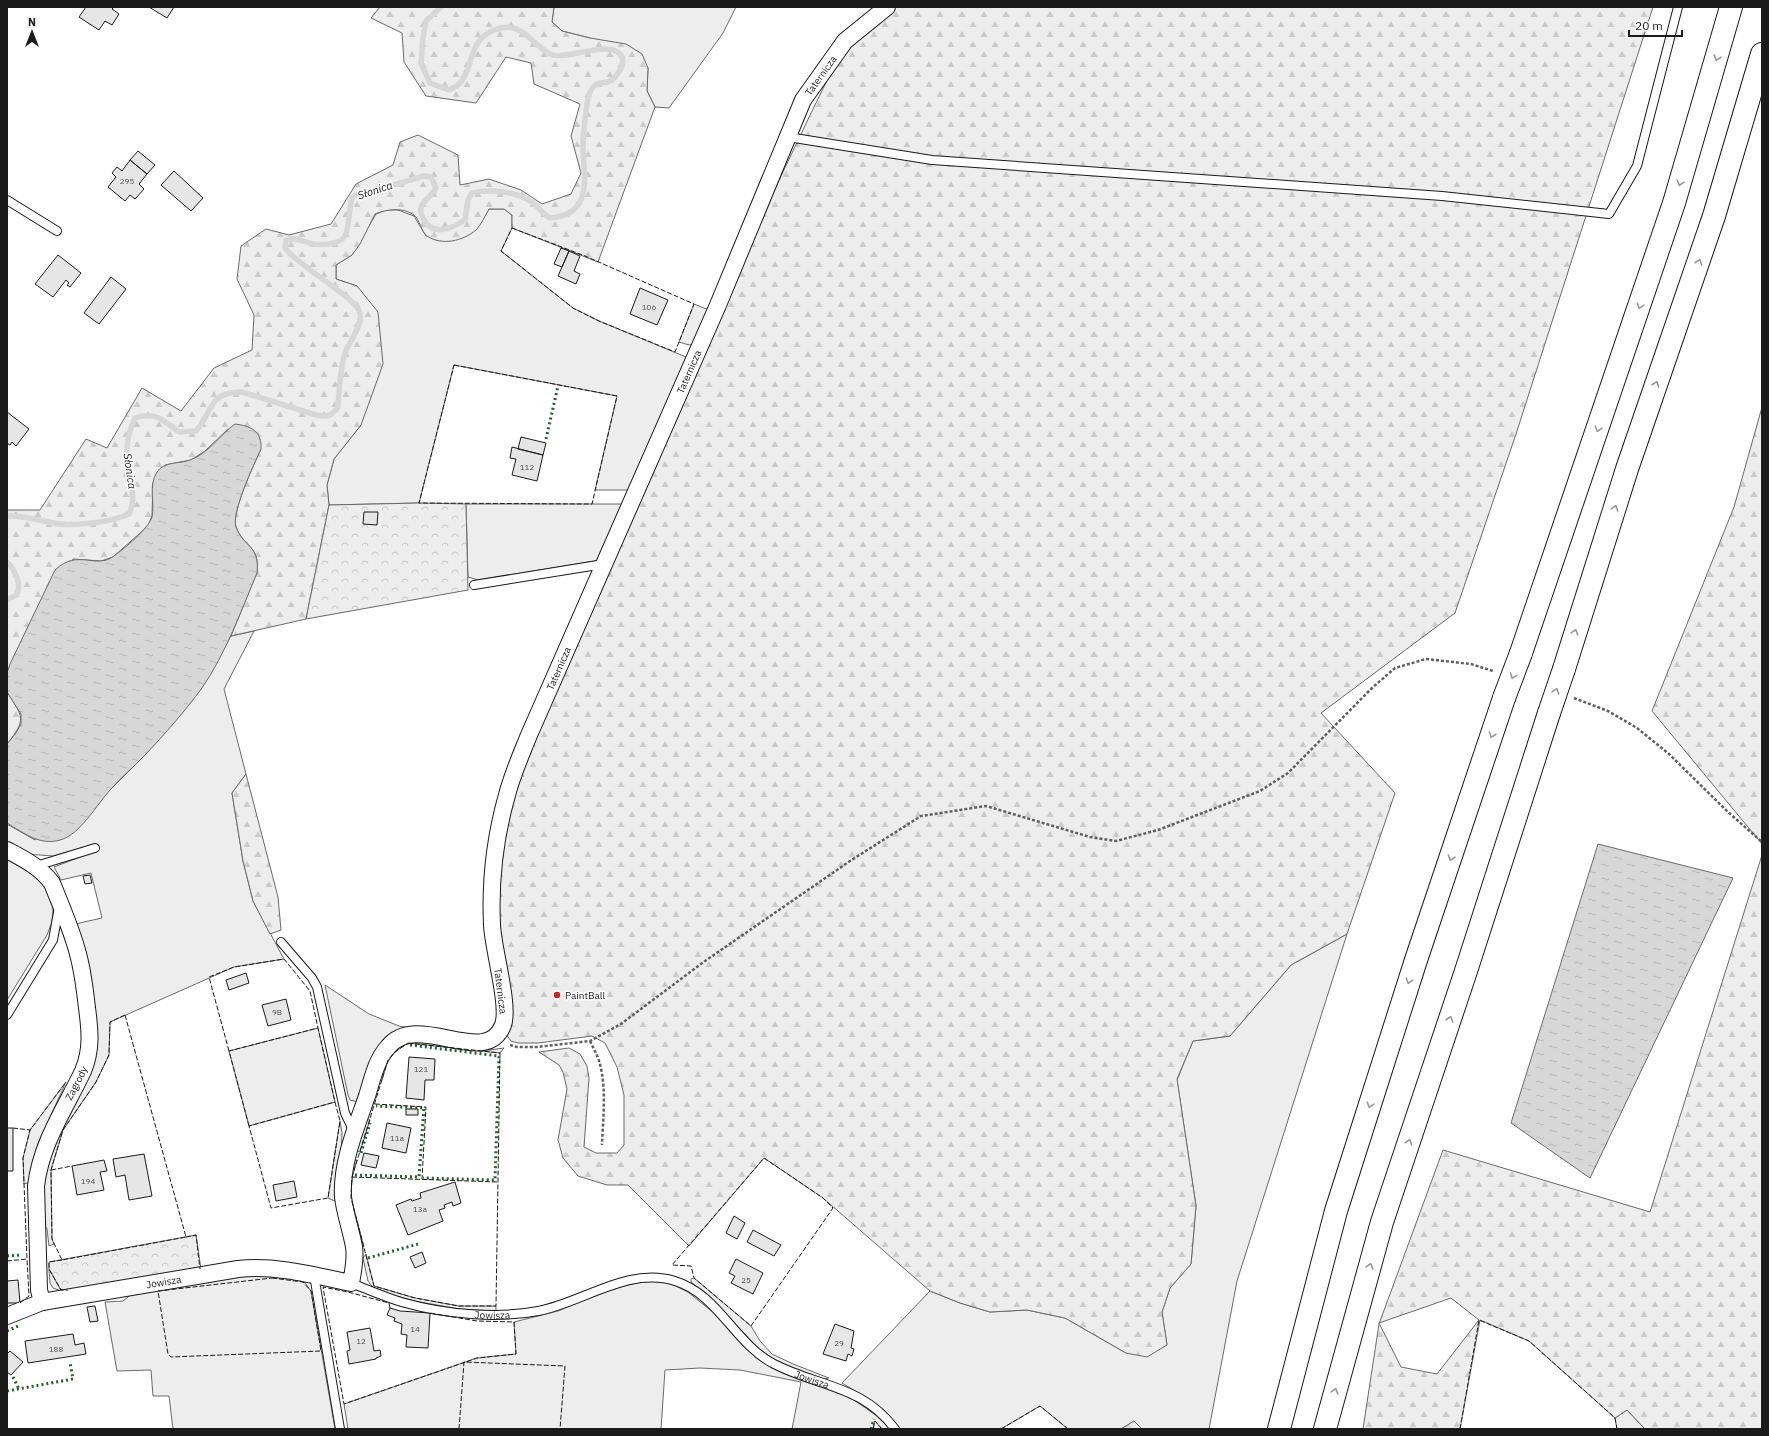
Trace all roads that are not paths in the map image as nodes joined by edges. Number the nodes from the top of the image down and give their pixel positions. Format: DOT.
graph roads {
  1 [pos="887,7"];
  2 [pos="1678,7"];
  3 [pos="1731,7"];
  4 [pos="1762,54"];
  5 [pos="788,137"];
  6 [pos="7,200"];
  7 [pos="58,231"];
  8 [pos="604,564"];
  9 [pos="474,585"];
  10 [pos="95,848"];
  11 [pos="7,850"];
  12 [pos="36,866"];
  13 [pos="60,902"];
  14 [pos="281,942"];
  15 [pos="7,1015"];
  16 [pos="354,1133"];
  17 [pos="314,1275"];
  18 [pos="351,1283"];
  19 [pos="42,1302"];
  20 [pos="7,1316"];
  21 [pos="340,1429"];
  22 [pos="895,1429"];
  23 [pos="1279,1429"];
  24 [pos="1325,1429"];
  1 -- 5 [label="street, Taternicza"];
  2 -- 5 [label="lane"];
  3 -- 23 [label="highway, one-way, bridge"];
  24 -- 4 [label="highway, one-way, bridge"];
  5 -- 8 [label="street, Taternicza"];
  6 -- 7 [label="lane"];
  8 -- 9 [label="lane"];
  8 -- 16 [label="street, Taternicza"];
  10 -- 12 [label="lane"];
  11 -- 12 [label="street, Zagrody"];
  12 -- 13 [label="street, Zagrody"];
  13 -- 15 [label="lane"];
  13 -- 19 [label="street, Zagrody"];
  14 -- 16 [label="lane"];
  16 -- 18 [label="street"];
  17 -- 18 [label="street, Jowisza"];
  17 -- 19 [label="street, Jowisza"];
  17 -- 21 [label="lane"];
  18 -- 22 [label="lane, Jowisza"];
  19 -- 20 [label="street"];
}
